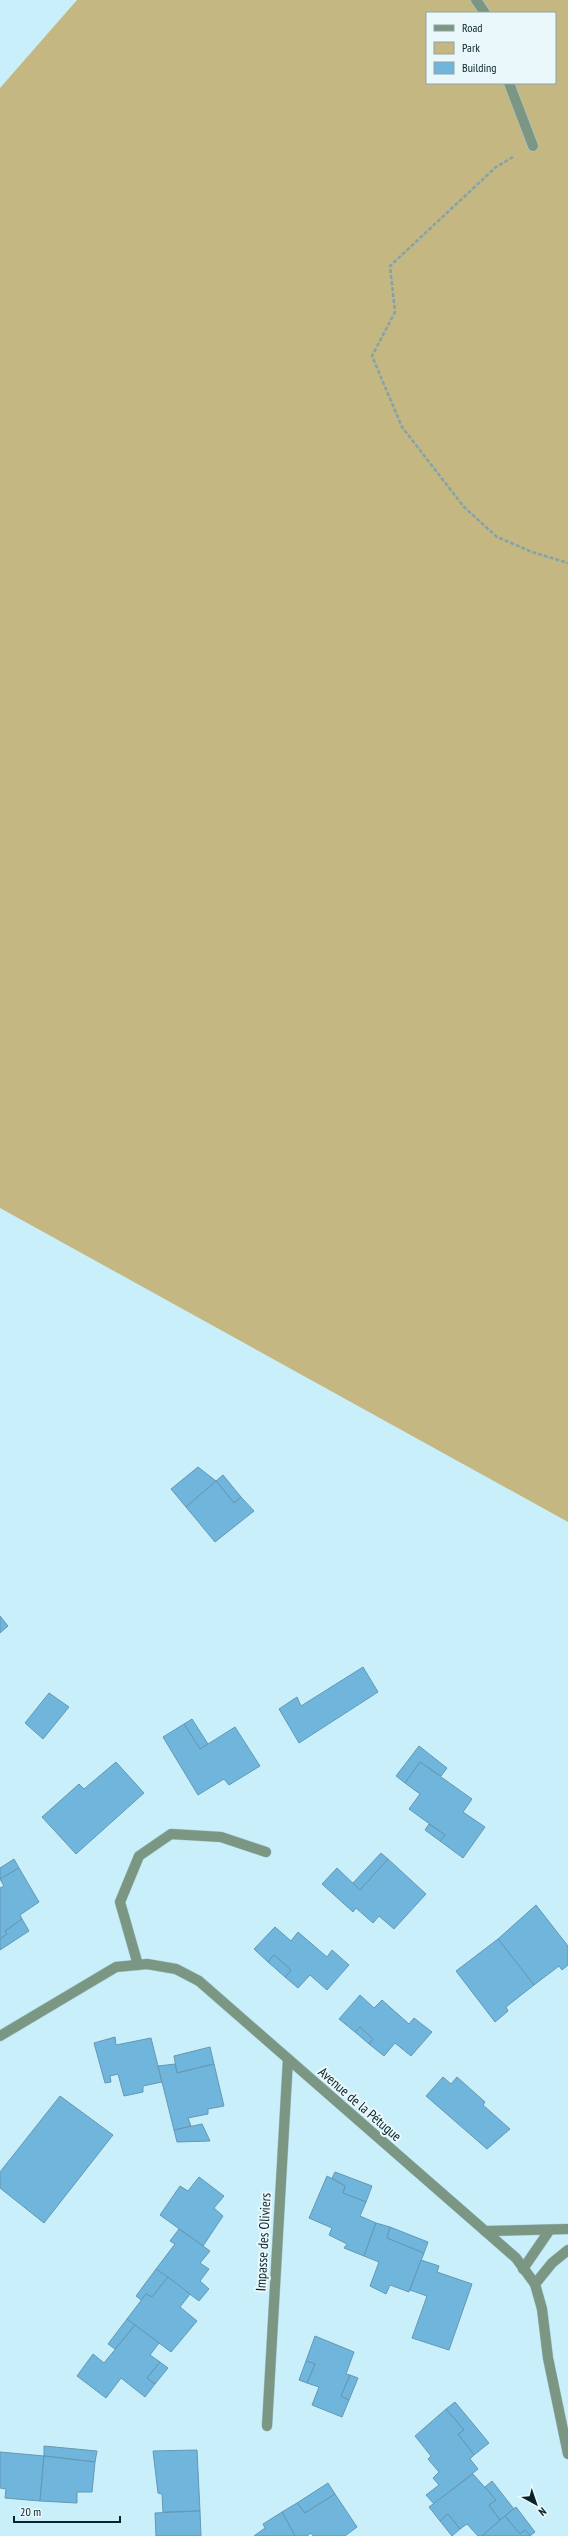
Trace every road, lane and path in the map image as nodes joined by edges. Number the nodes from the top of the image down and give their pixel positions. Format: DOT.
graph roads {
  1 [pos="476,0"];
  2 [pos="484,12"];
  3 [pos="509,84"];
  4 [pos="532,146"];
  5 [pos="568,563"];
  6 [pos="266,1852"];
  7 [pos="138,1965"];
  8 [pos="0,2036"];
  9 [pos="288,2059"];
  10 [pos="568,2229"];
  11 [pos="485,2231"];
  12 [pos="549,2231"];
  13 [pos="568,2250"];
  14 [pos="523,2269"];
  15 [pos="535,2284"];
  16 [pos="267,2426"];
  17 [pos="568,2454"];
  1 -- 2 [label="street"];
  3 -- 4 [label="street"];
  4 -- 5 [label="path"];
  6 -- 7 [label="street"];
  7 -- 8 [label="street, Avenue de la Pétugue"];
  7 -- 9 [label="street, Avenue de la Pétugue"];
  9 -- 11 [label="street, Avenue de la Pétugue"];
  9 -- 16 [label="street, Impasse des Oliviers"];
  10 -- 12 [label="street"];
  11 -- 12 [label="street"];
  11 -- 14 [label="street, Avenue de la Pétugue"];
  12 -- 14 [label="street"];
  13 -- 15 [label="street"];
  14 -- 15 [label="street, Avenue de la Pétugue"];
  15 -- 17 [label="street, Avenue de la Pétugue"];
}
